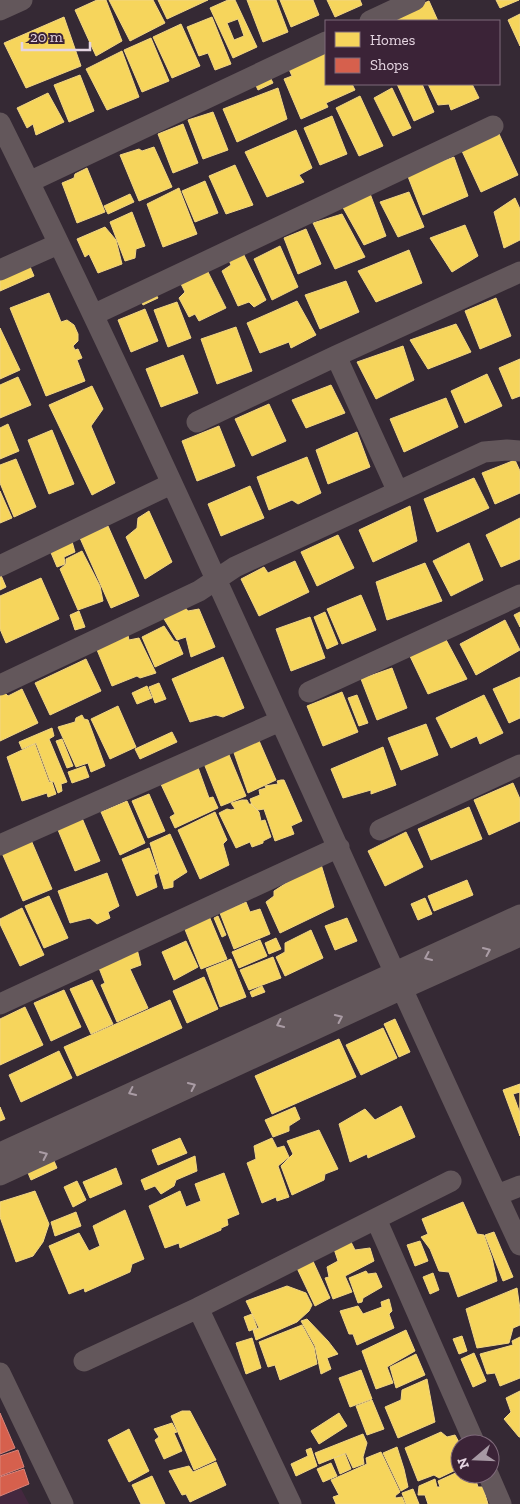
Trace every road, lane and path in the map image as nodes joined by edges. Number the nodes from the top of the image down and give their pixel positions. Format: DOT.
graph roads {
  1 [pos="22,0"];
  2 [pos="415,0"];
  3 [pos="0,10"];
  4 [pos="372,20"];
  5 [pos="325,42"];
  6 [pos="0,123"];
  7 [pos="493,126"];
  8 [pos="29,182"];
  9 [pos="58,244"];
  10 [pos="0,270"];
  11 [pos="520,272"];
  12 [pos="93,315"];
  13 [pos="336,356"];
  14 [pos="198,422"];
  15 [pos="520,451"];
  16 [pos="171,484"];
  17 [pos="398,492"];
  18 [pos="0,566"];
  19 [pos="217,579"];
  20 [pos="520,595"];
  21 [pos="0,685"];
  22 [pos="309,692"];
  23 [pos="280,720"];
  24 [pos="520,765"];
  25 [pos="380,830"];
  26 [pos="0,845"];
  27 [pos="339,847"];
  28 [pos="520,915"];
  29 [pos="520,936"];
  30 [pos="398,980"];
  31 [pos="0,1004"];
  32 [pos="0,1153"];
  33 [pos="0,1175"];
  34 [pos="451,1181"];
  35 [pos="520,1186"];
  36 [pos="497,1195"];
  37 [pos="376,1219"];
  38 [pos="520,1245"];
  39 [pos="198,1308"];
  40 [pos="84,1361"];
  41 [pos="0,1373"];
  42 [pos="471,1434"];
  43 [pos="492,1484"];
  44 [pos="63,1504"];
  45 [pos="291,1504"];
  46 [pos="501,1504"];
  1 -- 3 [label="street"];
  2 -- 4 [label="street"];
  5 -- 8 [label="street"];
  6 -- 8 [label="street"];
  7 -- 12 [label="street"];
  8 -- 9 [label="street"];
  9 -- 10 [label="street"];
  9 -- 12 [label="street"];
  11 -- 13 [label="street"];
  12 -- 16 [label="street"];
  13 -- 14 [label="street"];
  13 -- 17 [label="street"];
  15 -- 17 [label="street"];
  16 -- 18 [label="street"];
  16 -- 19 [label="street"];
  17 -- 19 [label="street"];
  19 -- 21 [label="street"];
  19 -- 23 [label="street"];
  20 -- 22 [label="street"];
  23 -- 26 [label="street"];
  23 -- 27 [label="street"];
  24 -- 25 [label="street"];
  27 -- 30 [label="street"];
  27 -- 31 [label="street"];
  28 -- 30 [label="street, one-way"];
  30 -- 29 [label="street, one-way"];
  30 -- 32 [label="street, one-way"];
  33 -- 30 [label="street, one-way"];
  30 -- 36 [label="street"];
  34 -- 37 [label="street"];
  35 -- 36 [label="street"];
  36 -- 38 [label="street"];
  37 -- 39 [label="street"];
  37 -- 42 [label="street"];
  39 -- 40 [label="street"];
  39 -- 45 [label="street"];
  41 -- 44 [label="street"];
  43 -- 46 [label="street"];
}
